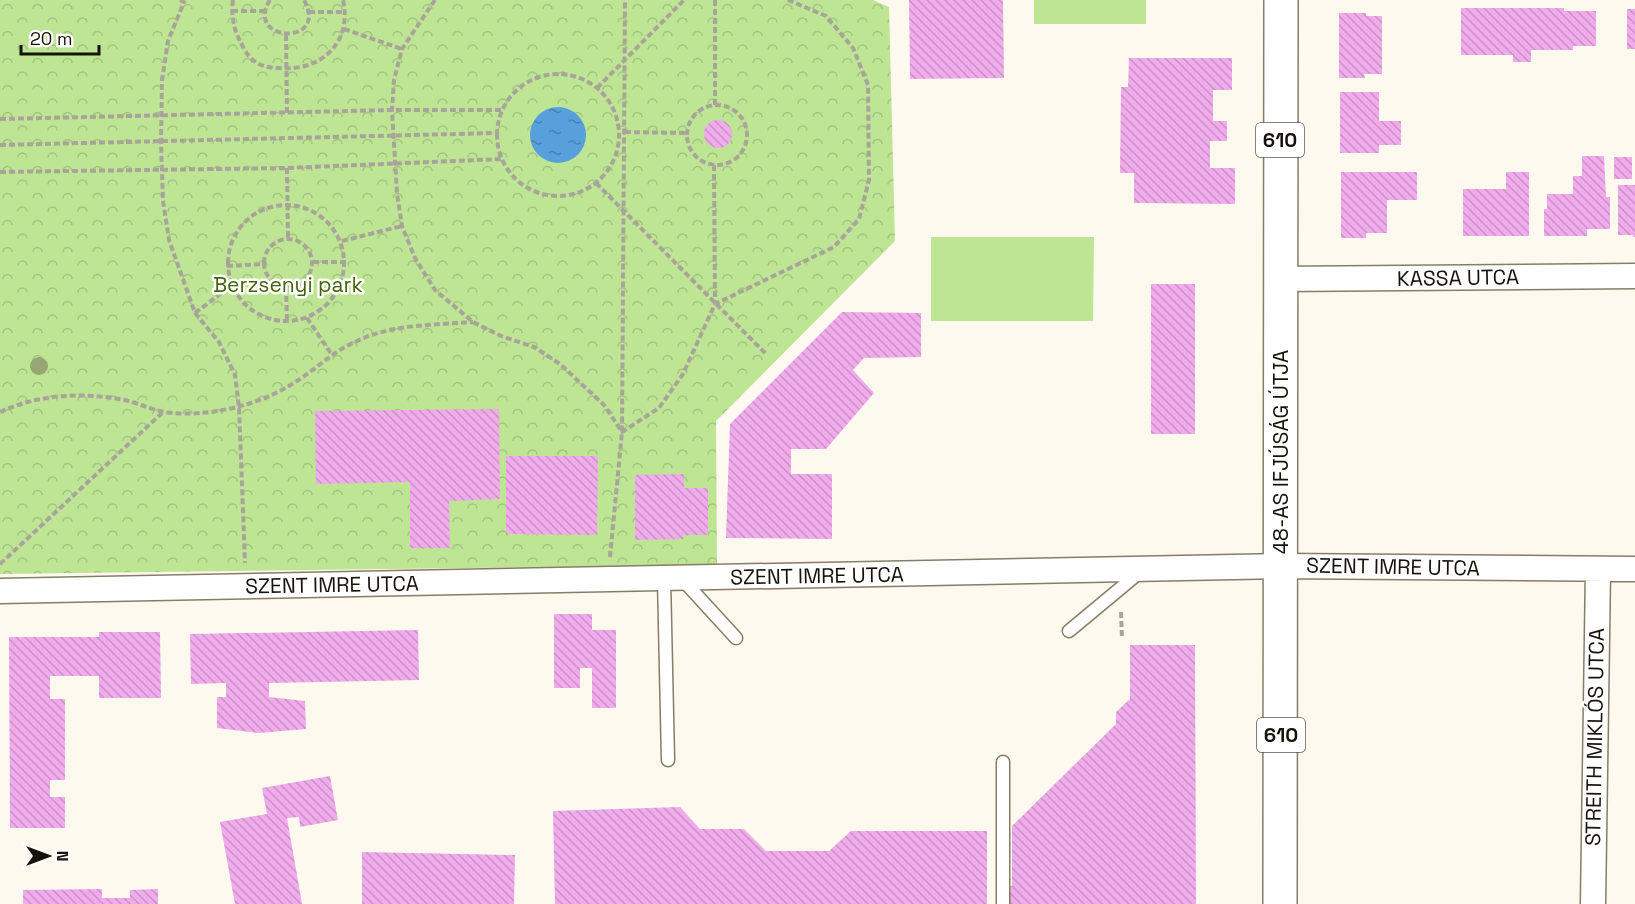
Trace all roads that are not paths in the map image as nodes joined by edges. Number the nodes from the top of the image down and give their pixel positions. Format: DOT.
graph roads {
  1 [pos="1281,0"];
  2 [pos="1635,276"];
  3 [pos="1280,279"];
  4 [pos="1281,566"];
  5 [pos="1143,569"];
  6 [pos="1635,569"];
  7 [pos="1598,570"];
  8 [pos="673,578"];
  9 [pos="0,591"];
  10 [pos="1069,632"];
  11 [pos="736,638"];
  12 [pos="668,760"];
  13 [pos="1003,762"];
  14 [pos="1003,904"];
  15 [pos="1280,904"];
  16 [pos="1593,904"];
  1 -- 3 [label="main road, 48-AS IFJÚSÁG ÚTJA / 610"];
  2 -- 3 [label="street, KASSA UTCA"];
  3 -- 4 [label="main road, 48-AS IFJÚSÁG ÚTJA / 610"];
  4 -- 5 [label="street, SZENT IMRE UTCA"];
  4 -- 7 [label="street, SZENT IMRE UTCA"];
  4 -- 15 [label="main road, 48-AS IFJÚSÁG ÚTJA / 610"];
  5 -- 8 [label="street, SZENT IMRE UTCA"];
  5 -- 10 [label="lane"];
  6 -- 7 [label="street, SZENT IMRE UTCA"];
  7 -- 16 [label="street, STREITH MIKLÓS UTCA"];
  8 -- 9 [label="street, SZENT IMRE UTCA"];
  8 -- 11 [label="lane"];
  8 -- 12 [label="lane"];
  13 -- 14 [label="lane"];
}
